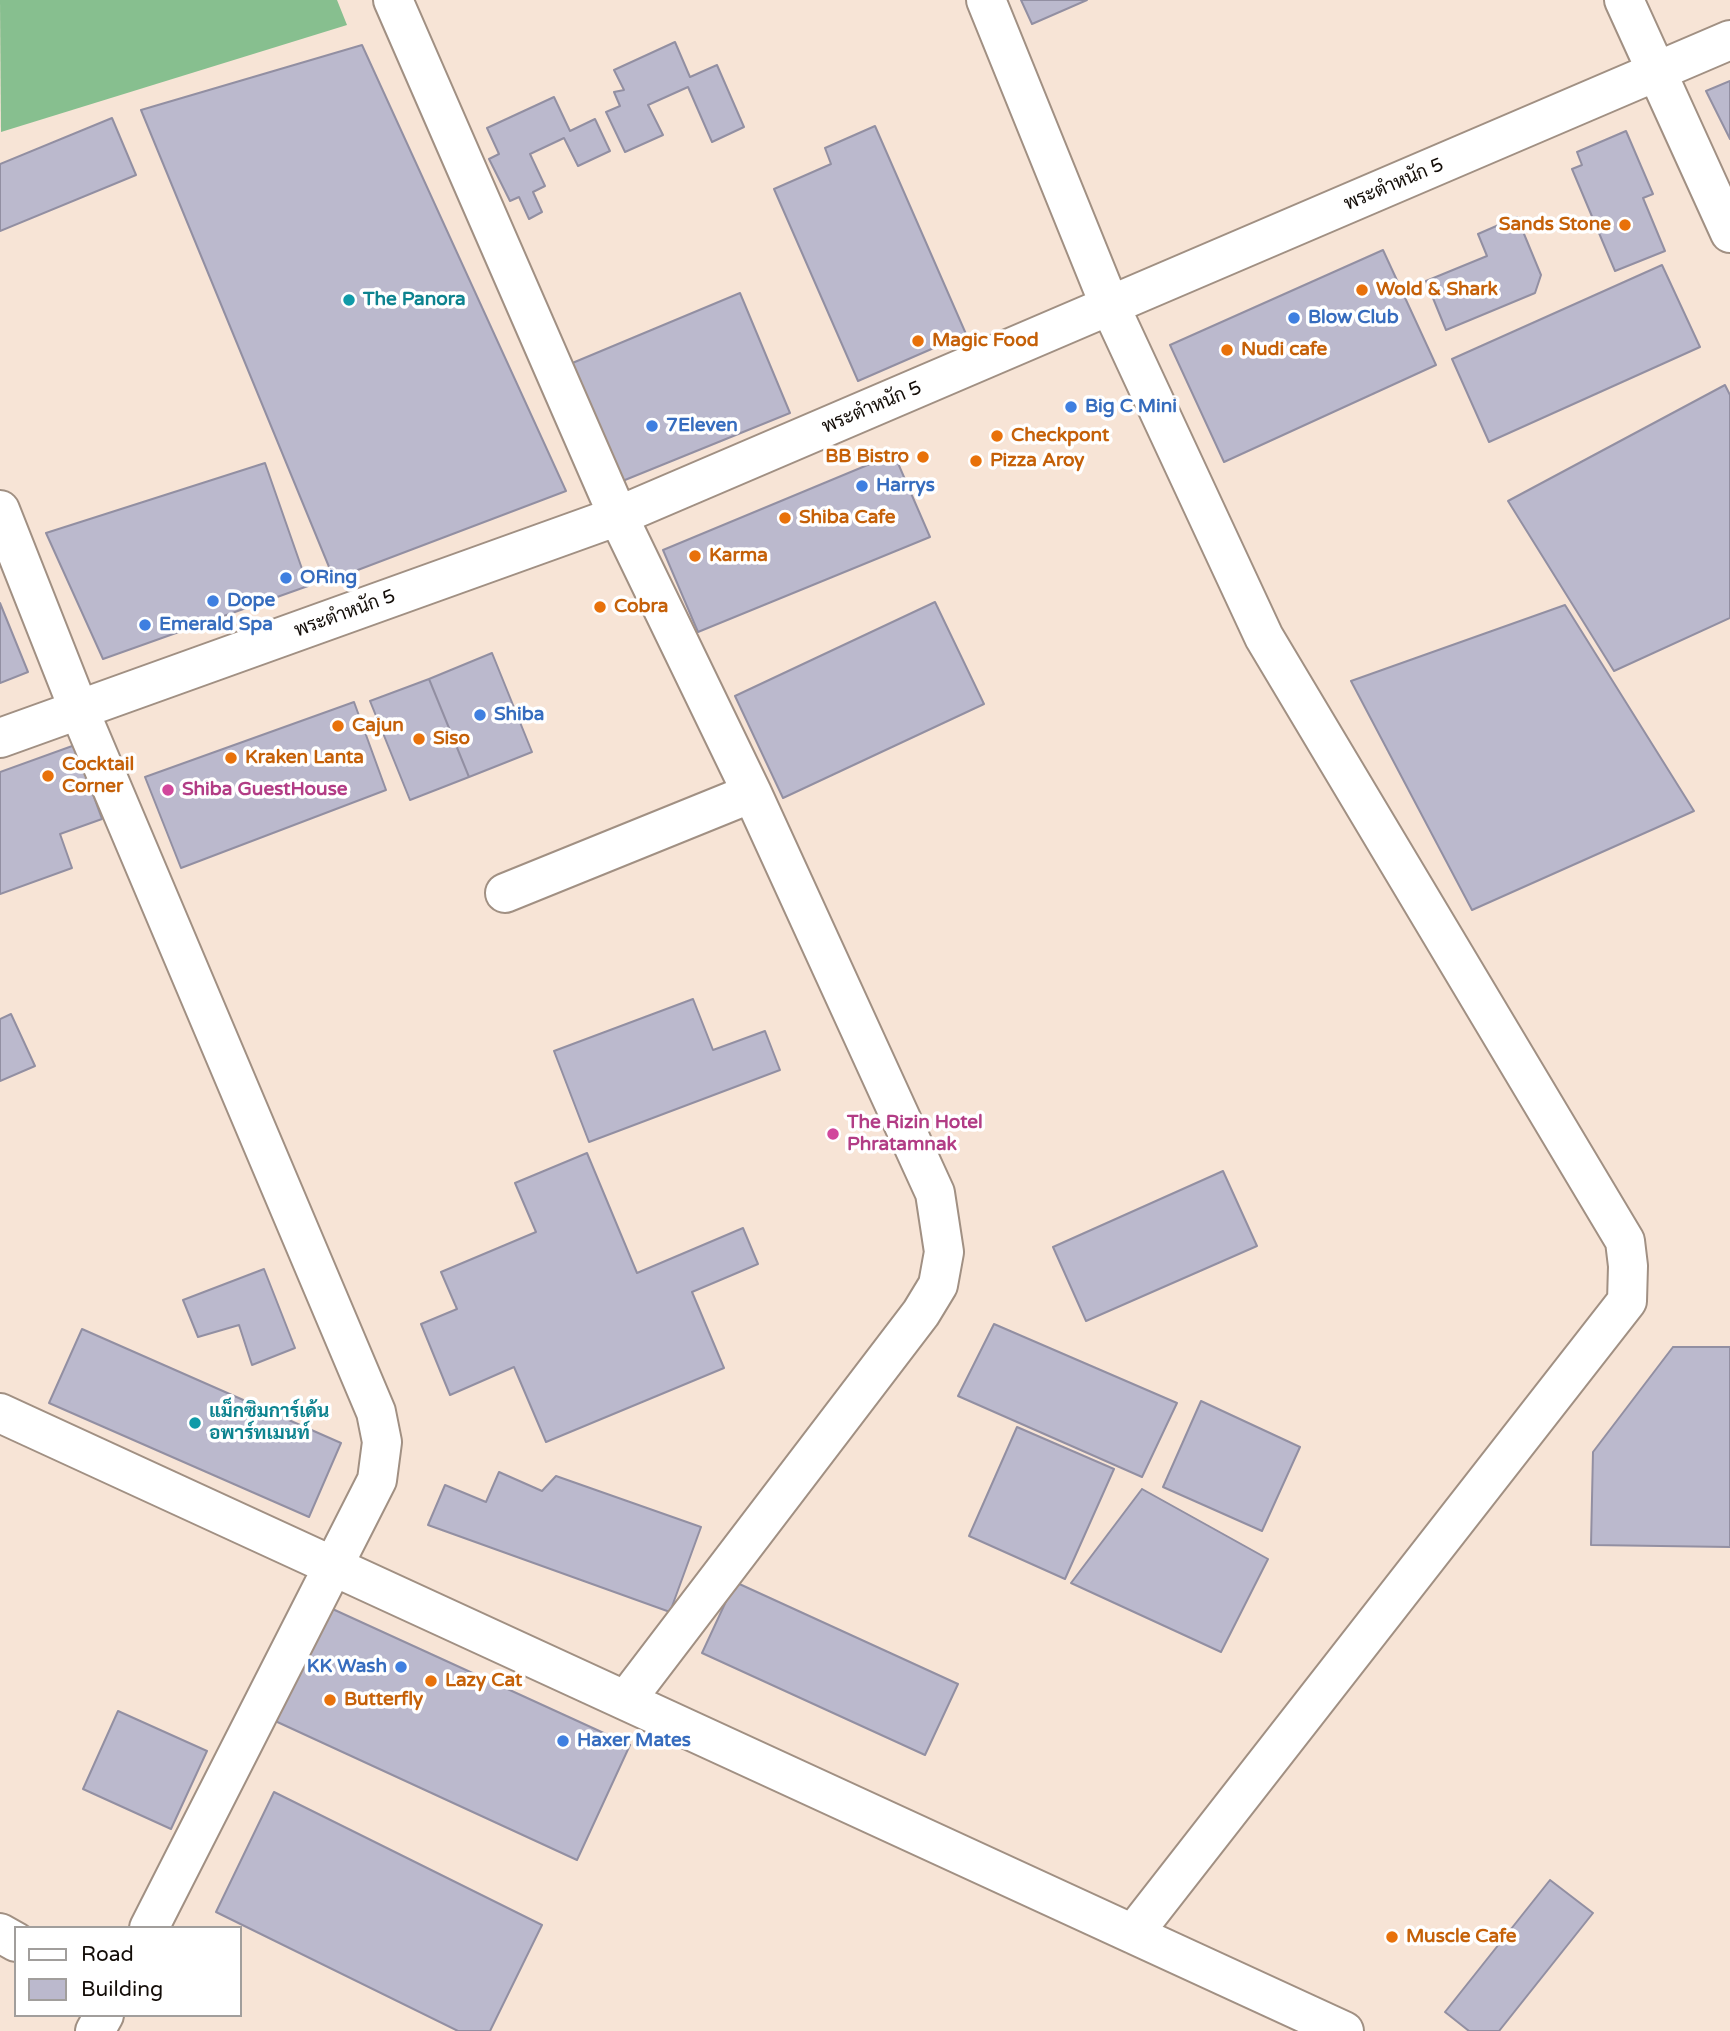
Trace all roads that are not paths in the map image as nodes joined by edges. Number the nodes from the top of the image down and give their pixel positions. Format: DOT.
graph roads {
  1 [pos="393,0"];
  2 [pos="986,0"];
  3 [pos="1624,0"];
  4 [pos="1730,40"];
  5 [pos="1657,72"];
  6 [pos="1730,233"];
  7 [pos="1110,306"];
  8 [pos="0,510"];
  9 [pos="618,516"];
  10 [pos="79,710"];
  11 [pos="0,738"];
  12 [pos="752,793"];
  13 [pos="505,893"];
  14 [pos="0,1413"];
  15 [pos="334,1566"];
  16 [pos="626,1700"];
  17 [pos="150,1926"];
  18 [pos="1133,1934"];
  19 [pos="1344,2031"];
  1 -- 9 [label="street"];
  2 -- 7 [label="street"];
  3 -- 5 [label="street"];
  4 -- 5 [label="street, พระตำหนัก 5"];
  5 -- 6 [label="street"];
  5 -- 7 [label="street, พระตำหนัก 5"];
  7 -- 9 [label="street, พระตำหนัก 5"];
  7 -- 18 [label="street"];
  8 -- 10 [label="street"];
  9 -- 10 [label="street, พระตำหนัก 5"];
  9 -- 12 [label="street"];
  10 -- 11 [label="street, พระตำหนัก 5"];
  10 -- 15 [label="street"];
  12 -- 13 [label="street"];
  12 -- 16 [label="street"];
  14 -- 15 [label="street"];
  15 -- 16 [label="street"];
  15 -- 17 [label="street"];
  16 -- 18 [label="street"];
  18 -- 19 [label="street"];
}
